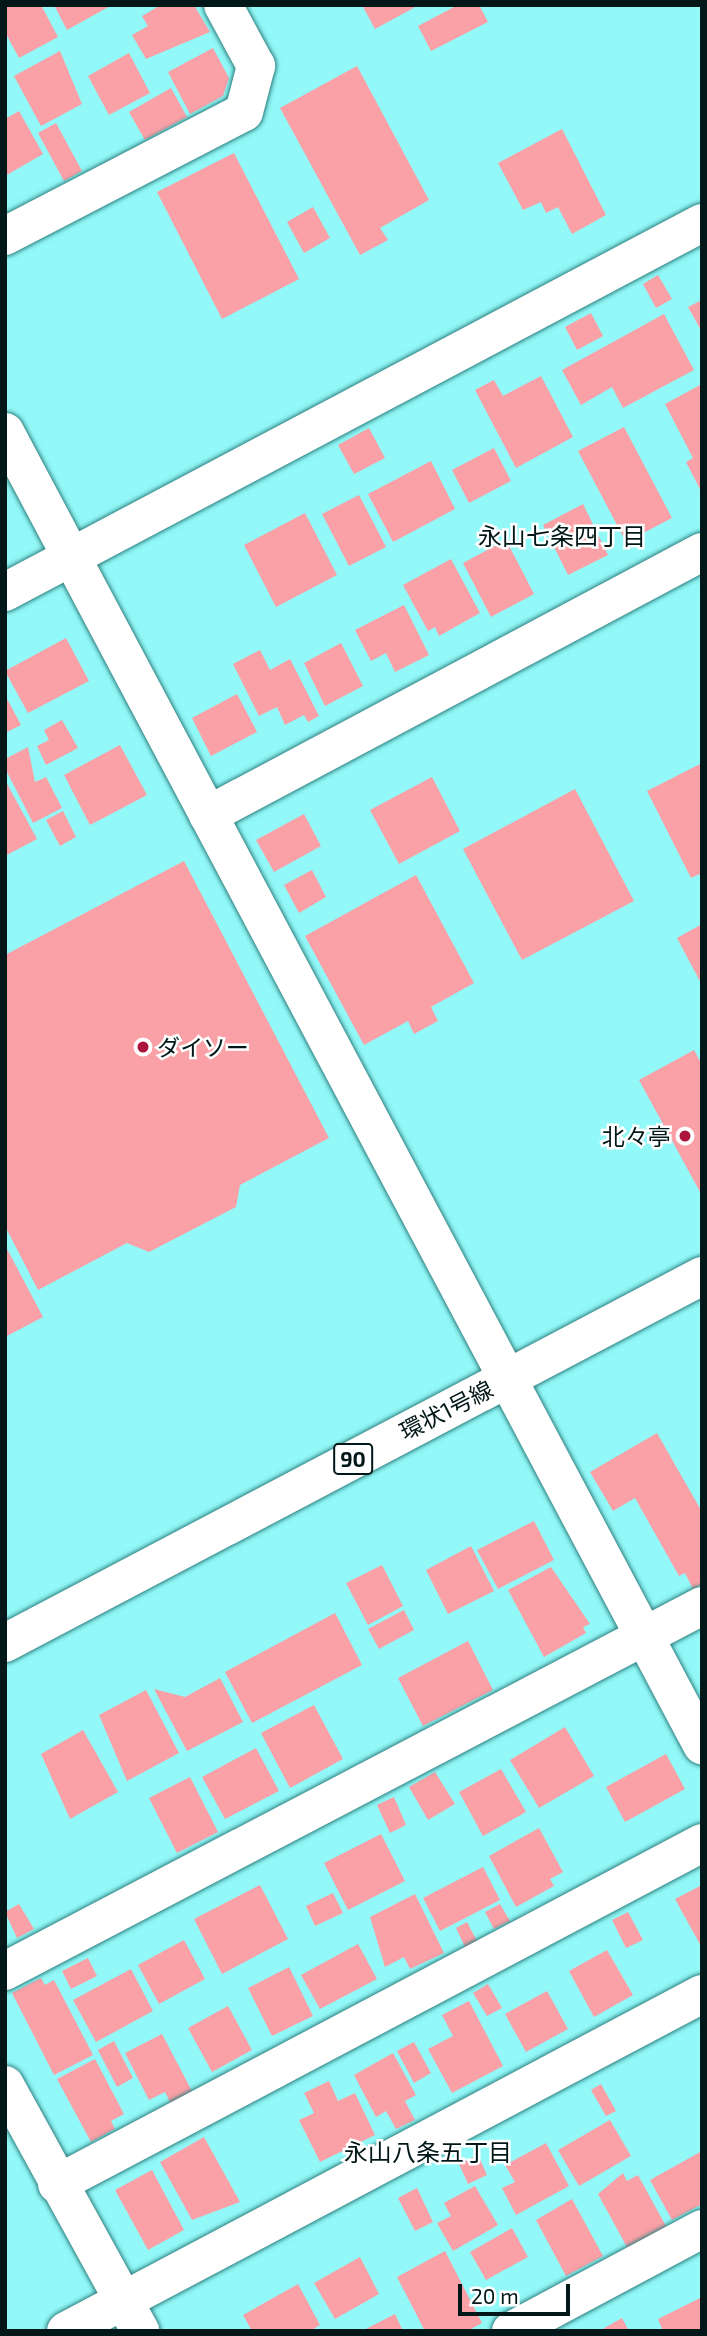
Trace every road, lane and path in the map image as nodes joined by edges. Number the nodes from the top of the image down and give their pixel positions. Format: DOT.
graph roads {
  1 [pos="223,5"];
  2 [pos="702,223"];
  3 [pos="5,236"];
  4 [pos="5,432"];
  5 [pos="702,552"];
  6 [pos="73,556"];
  7 [pos="5,592"];
  8 [pos="208,815"];
  9 [pos="702,1276"];
  10 [pos="504,1380"];
  11 [pos="702,1606"];
  12 [pos="645,1636"];
  13 [pos="5,1643"];
  14 [pos="702,1745"];
  15 [pos="702,1843"];
  16 [pos="5,1971"];
  17 [pos="702,1994"];
  18 [pos="5,2085"];
  19 [pos="57,2184"];
  20 [pos="702,2229"];
  21 [pos="132,2316"];
  22 [pos="66,2331"];
  23 [pos="511,2331"];
  1 -- 3 [label="street"];
  2 -- 6 [label="street"];
  4 -- 6 [label="street"];
  5 -- 8 [label="street"];
  6 -- 7 [label="street"];
  6 -- 8 [label="street"];
  8 -- 10 [label="street"];
  9 -- 10 [label="street, 環状1号線 / 90"];
  10 -- 12 [label="street"];
  10 -- 13 [label="street, 環状1号線 / 90"];
  11 -- 12 [label="street"];
  12 -- 14 [label="street"];
  12 -- 16 [label="street"];
  15 -- 19 [label="street"];
  17 -- 21 [label="street"];
  18 -- 19 [label="street"];
  19 -- 21 [label="street"];
  20 -- 23 [label="street"];
  21 -- 22 [label="street"];
}
